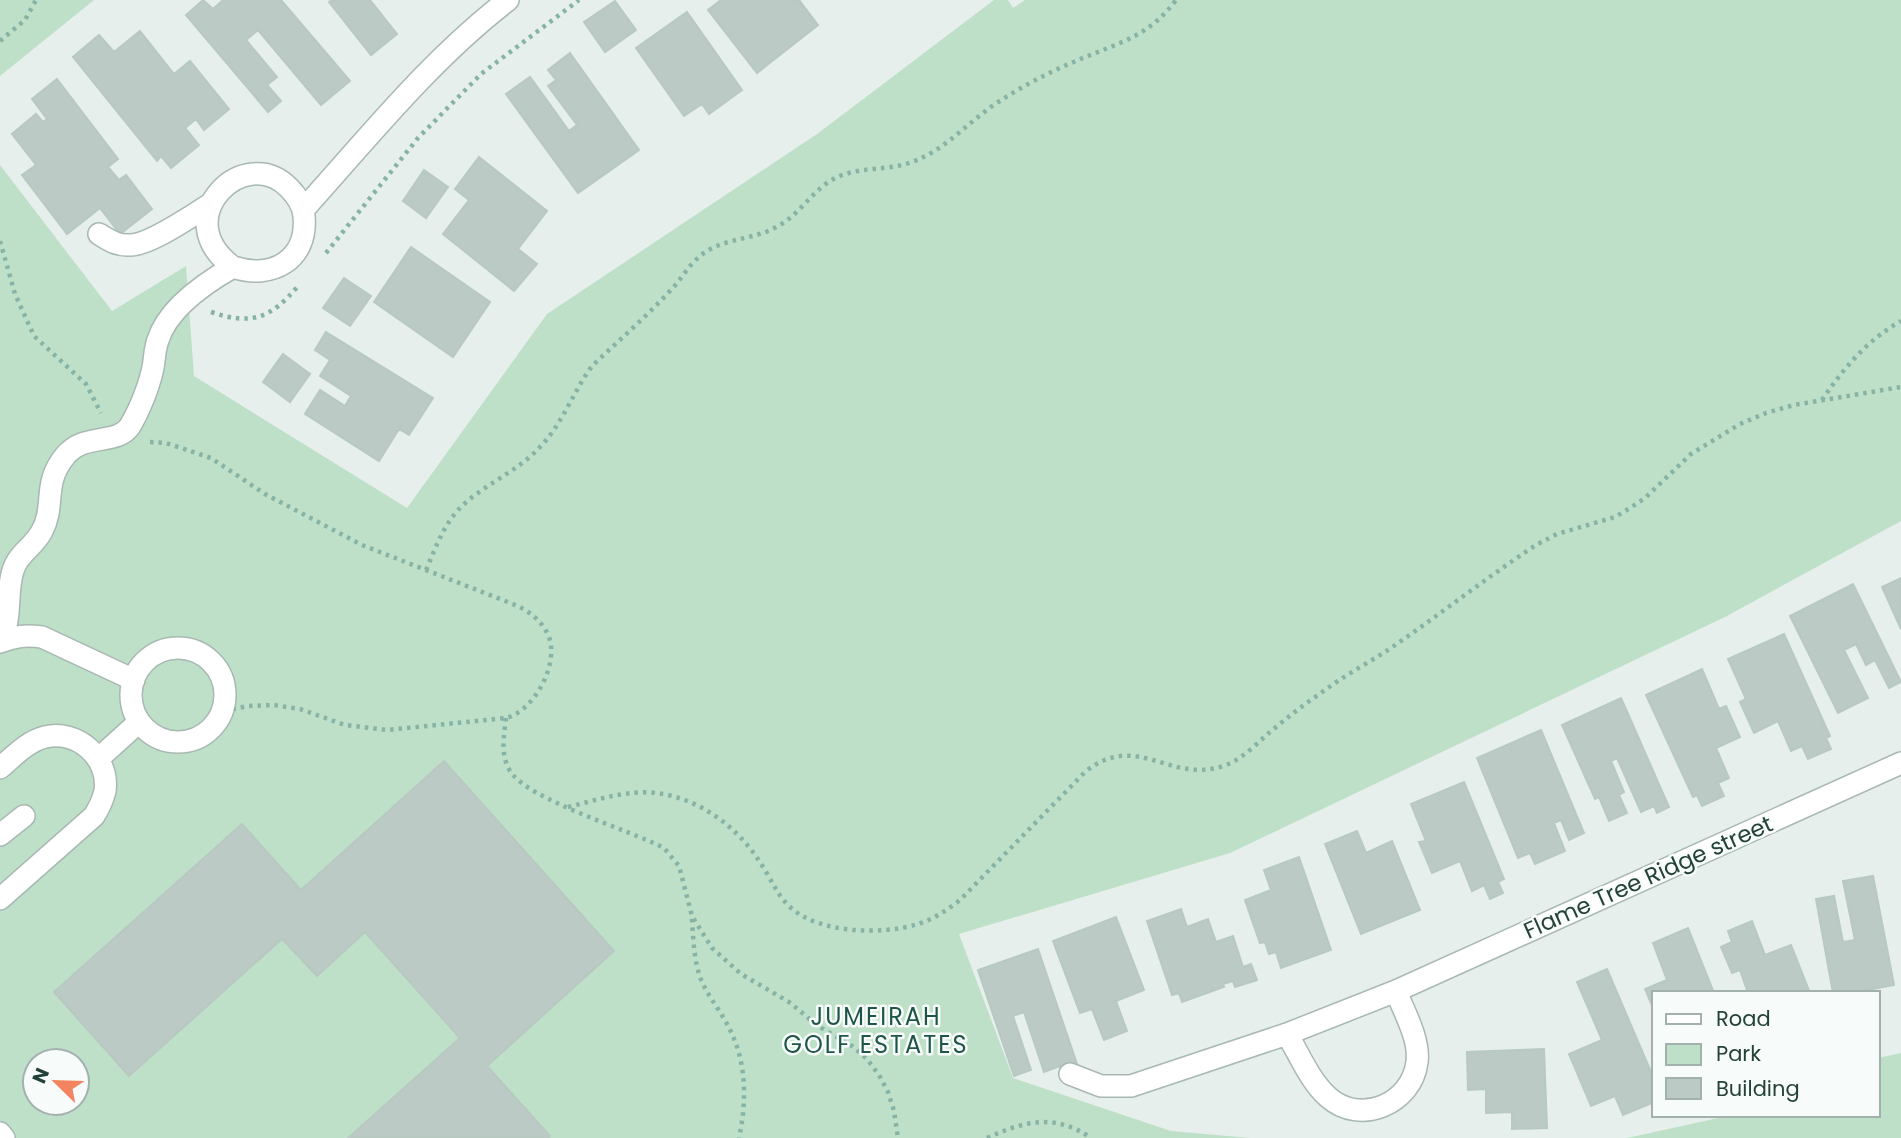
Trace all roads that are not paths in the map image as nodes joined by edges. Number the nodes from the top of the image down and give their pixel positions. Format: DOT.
graph roads {
  1 [pos="508,0"];
  2 [pos="209,205"];
  3 [pos="303,210"];
  4 [pos="99,234"];
  5 [pos="233,267"];
  6 [pos="0,642"];
  7 [pos="134,680"];
  8 [pos="139,722"];
  9 [pos="98,759"];
  10 [pos="1901,763"];
  11 [pos="0,768"];
  12 [pos="23,816"];
  13 [pos="0,835"];
  14 [pos="0,899"];
  15 [pos="1396,991"];
  16 [pos="1287,1034"];
  17 [pos="1070,1074"];
  18 [pos="0,1133"];
  19 [pos="4,1138"];
  1 -- 3 [label="street"];
  2 -- 3 [label="street"];
  2 -- 4 [label="street"];
  2 -- 5 [label="street"];
  3 -- 5 [label="street"];
  5 -- 6 [label="street"];
  6 -- 7 [label="street"];
  7 -- 8 [label="street"];
  7 -- 8 [label="street"];
  8 -- 9 [label="street"];
  9 -- 11 [label="street"];
  9 -- 14 [label="street"];
  10 -- 15 [label="street, Flame Tree Ridge street"];
  12 -- 13 [label="street"];
  15 -- 16 [label="street, Flame Tree Ridge street"];
  15 -- 16 [label="street"];
  16 -- 17 [label="street, Flame Tree Ridge street"];
  18 -- 19 [label="street"];
}
